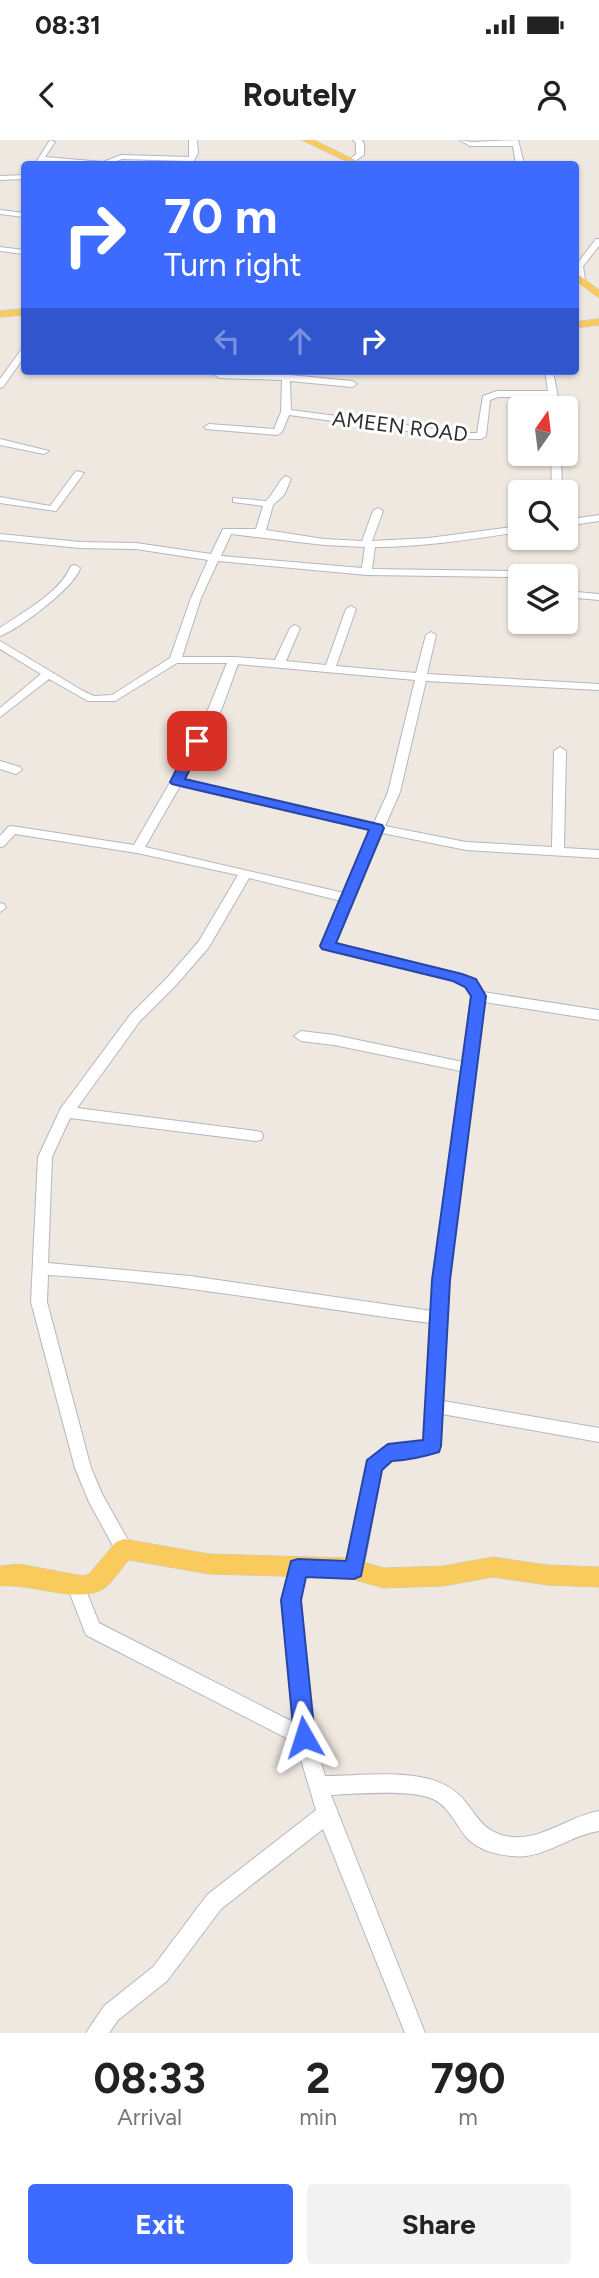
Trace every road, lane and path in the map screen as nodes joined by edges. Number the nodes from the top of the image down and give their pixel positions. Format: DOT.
graph roads {
  1 [pos="193,140"];
  2 [pos="307,140"];
  3 [pos="357,140"];
  4 [pos="464,140"];
  5 [pos="51,142"];
  6 [pos="514,142"];
  7 [pos="40,161"];
  8 [pos="111,161"];
  9 [pos="176,161"];
  10 [pos="190,161"];
  11 [pos="350,161"];
  12 [pos="356,161"];
  13 [pos="520,161"];
  14 [pos="21,177"];
  15 [pos="0,178"];
  16 [pos="0,212"];
  17 [pos="21,215"];
  18 [pos="599,241"];
  19 [pos="0,249"];
  20 [pos="21,251"];
  21 [pos="579,266"];
  22 [pos="579,279"];
  23 [pos="599,295"];
  24 [pos="21,312"];
  25 [pos="0,314"];
  26 [pos="599,322"];
  27 [pos="579,325"];
  28 [pos="21,356"];
  29 [pos="262,375"];
  30 [pos="550,375"];
  31 [pos="286,380"];
  32 [pos="352,384"];
  33 [pos="0,385"];
  34 [pos="554,394"];
  35 [pos="286,412"];
  36 [pos="209,427"];
  37 [pos="0,442"];
  38 [pos="44,452"];
  39 [pos="79,473"];
  40 [pos="286,479"];
  41 [pos="0,500"];
  42 [pos="236,500"];
  43 [pos="269,504"];
  44 [pos="378,511"];
  45 [pos="599,518"];
  46 [pos="578,521"];
  47 [pos="260,532"];
  48 [pos="508,532"];
  49 [pos="0,537"];
  50 [pos="368,544"];
  51 [pos="215,557"];
  52 [pos="75,568"];
  53 [pos="367,572"];
  54 [pos="508,574"];
  55 [pos="578,595"];
  56 [pos="599,597"];
  57 [pos="351,609"];
  58 [pos="295,628"];
  59 [pos="0,633"];
  60 [pos="431,635"];
  61 [pos="0,644"];
  62 [pos="175,660"];
  63 [pos="234,660"];
  64 [pos="279,664"];
  65 [pos="330,667"];
  66 [pos="48,674"];
  67 [pos="422,677"];
  68 [pos="599,687"];
  69 [pos="0,714"];
  70 [pos="560,751"];
  71 [pos="0,765"];
  72 [pos="16,770"];
  73 [pos="177,782"];
  74 [pos="377,828"];
  75 [pos="0,843"];
  76 [pos="137,849"];
  77 [pos="558,852"];
  78 [pos="599,854"];
  79 [pos="245,874"];
  80 [pos="347,898"];
  81 [pos="478,996"];
  82 [pos="599,1016"];
  83 [pos="301,1036"];
  84 [pos="469,1068"];
  85 [pos="66,1112"];
  86 [pos="256,1136"];
  87 [pos="40,1269"];
  88 [pos="439,1318"];
  89 [pos="434,1406"];
  90 [pos="599,1435"];
  91 [pos="124,1549"];
  92 [pos="298,1568"];
  93 [pos="354,1570"];
  94 [pos="0,1576"];
  95 [pos="599,1577"];
  96 [pos="76,1586"];
  97 [pos="304,1737"];
  98 [pos="319,1786"];
  99 [pos="327,1814"];
  100 [pos="599,1821"];
  101 [pos="96,2033"];
  102 [pos="415,2033"];
  1 -- 10 [label="street"];
  2 -- 11 [label="main road"];
  3 -- 12 [label="street"];
  4 -- 6 [label="street"];
  5 -- 7 [label="street"];
  6 -- 13 [label="street"];
  8 -- 9 [label="street"];
  14 -- 15 [label="street"];
  16 -- 17 [label="street"];
  18 -- 21 [label="street"];
  19 -- 20 [label="street"];
  22 -- 23 [label="main road"];
  24 -- 25 [label="main road"];
  26 -- 27 [label="main road"];
  28 -- 33 [label="street"];
  29 -- 31 [label="street"];
  30 -- 34 [label="street"];
  31 -- 32 [label="street"];
  31 -- 35 [label="street"];
  34 -- 35 [label="street, AMEEN ROAD"];
  35 -- 36 [label="street"];
  37 -- 38 [label="street"];
  39 -- 41 [label="street"];
  40 -- 43 [label="street"];
  42 -- 43 [label="street"];
  43 -- 47 [label="street"];
  44 -- 50 [label="street"];
  45 -- 46 [label="street"];
  47 -- 50 [label="street"];
  47 -- 51 [label="street"];
  48 -- 50 [label="street"];
  49 -- 51 [label="street"];
  50 -- 53 [label="street"];
  51 -- 53 [label="street"];
  51 -- 62 [label="street"];
  52 -- 59 [label="street"];
  53 -- 54 [label="street"];
  55 -- 56 [label="street"];
  57 -- 65 [label="street"];
  58 -- 64 [label="street"];
  60 -- 67 [label="street"];
  61 -- 66 [label="street"];
  62 -- 63 [label="street"];
  62 -- 66 [label="street"];
  63 -- 64 [label="street"];
  63 -- 73 [label="street"];
  64 -- 65 [label="street"];
  65 -- 67 [label="street"];
  66 -- 69 [label="street"];
  67 -- 68 [label="street"];
  67 -- 74 [label="street"];
  70 -- 77 [label="street"];
  71 -- 72 [label="street"];
  73 -- 74 [label="street"];
  73 -- 76 [label="street"];
  74 -- 77 [label="street"];
  74 -- 80 [label="street"];
  75 -- 76 [label="street"];
  76 -- 79 [label="street"];
  77 -- 78 [label="street"];
  79 -- 80 [label="street"];
  79 -- 85 [label="street"];
  80 -- 81 [label="street"];
  81 -- 82 [label="street"];
  81 -- 84 [label="street"];
  83 -- 84 [label="street"];
  84 -- 88 [label="street"];
  85 -- 86 [label="street"];
  85 -- 87 [label="street"];
  87 -- 88 [label="street"];
  87 -- 91 [label="street"];
  88 -- 89 [label="street"];
  89 -- 90 [label="street"];
  89 -- 93 [label="street"];
  91 -- 92 [label="main road"];
  91 -- 96 [label="main road"];
  92 -- 93 [label="main road"];
  92 -- 97 [label="street"];
  93 -- 95 [label="main road"];
  94 -- 96 [label="main road"];
  96 -- 97 [label="street"];
  97 -- 98 [label="street"];
  98 -- 99 [label="street"];
  98 -- 100 [label="street"];
  99 -- 101 [label="street"];
  99 -- 102 [label="street"];
}
